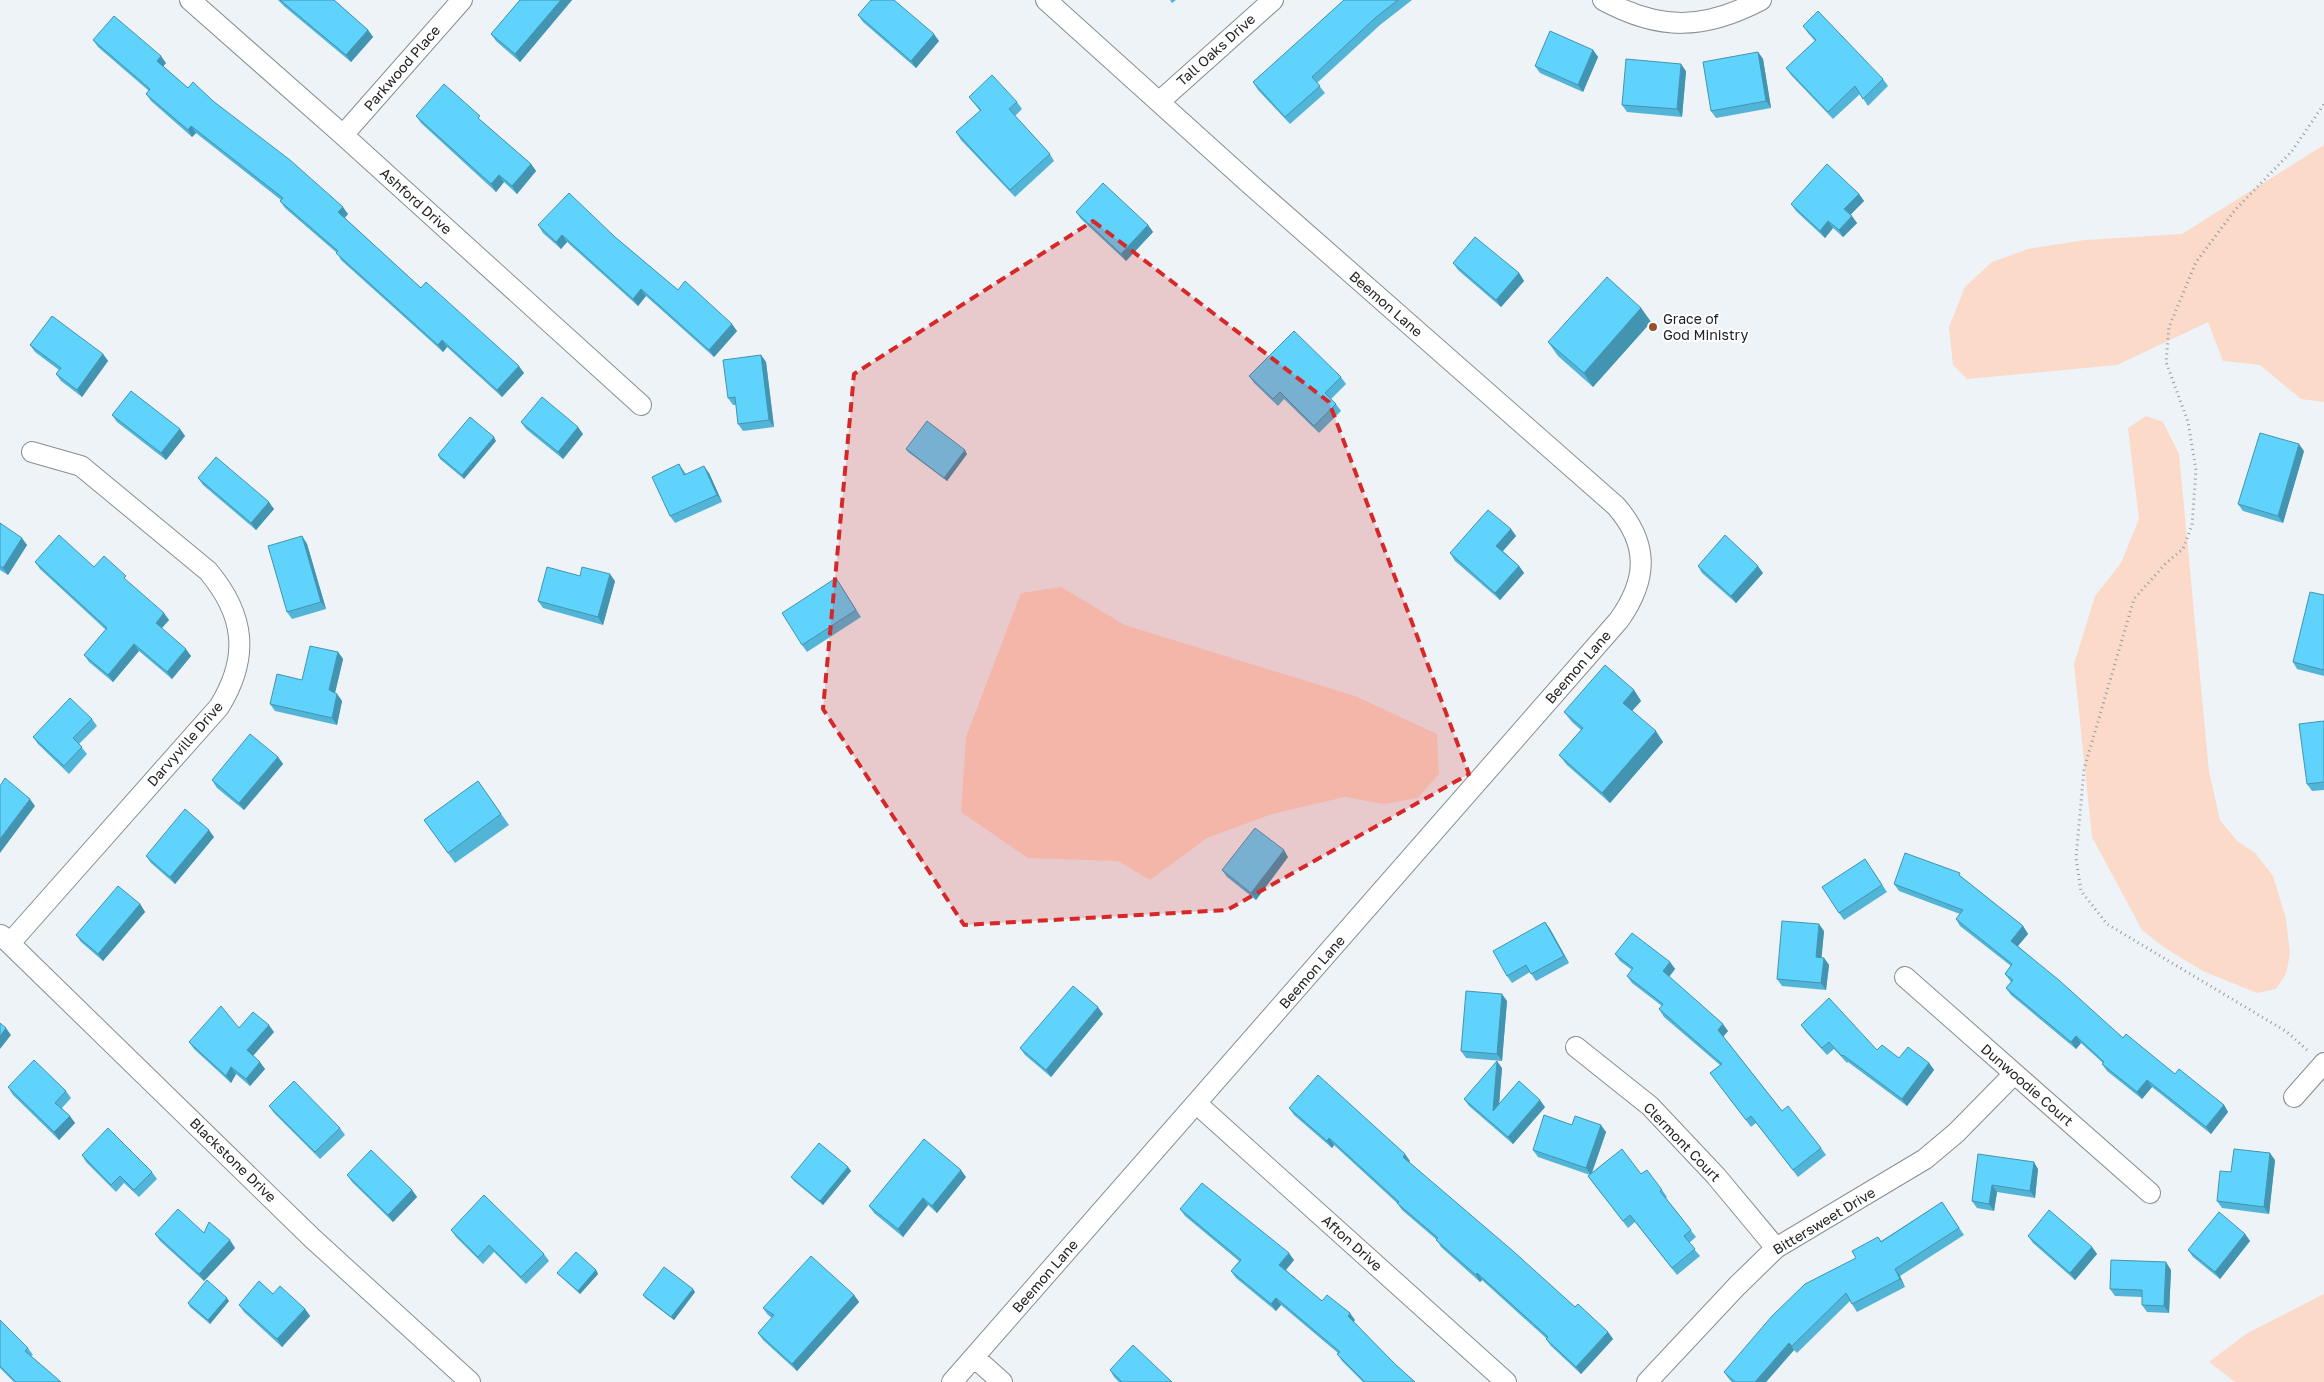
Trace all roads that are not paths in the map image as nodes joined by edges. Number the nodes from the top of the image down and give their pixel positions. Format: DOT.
graph roads {
  1 [pos="190,0"];
  2 [pos="462,0"];
  3 [pos="1046,0"];
  4 [pos="1273,0"];
  5 [pos="1603,0"];
  6 [pos="1761,0"];
  7 [pos="1160,101"];
  8 [pos="343,135"];
  9 [pos="641,405"];
  10 [pos="32,452"];
  11 [pos="5,938"];
  12 [pos="1905,977"];
  13 [pos="1576,1047"];
  14 [pos="2324,1063"];
  15 [pos="2014,1074"];
  16 [pos="2294,1097"];
  17 [pos="1197,1104"];
  18 [pos="2150,1193"];
  19 [pos="1776,1248"];
  20 [pos="974,1357"];
  21 [pos="470,1382"];
  22 [pos="952,1382"];
  23 [pos="1002,1382"];
  24 [pos="1506,1382"];
  25 [pos="1647,1382"];
  1 -- 8 [label="street, Ashford Drive"];
  2 -- 8 [label="street, Parkwood Place"];
  3 -- 7 [label="street, Beemon Lane"];
  4 -- 7 [label="street, Tall Oaks Drive"];
  5 -- 6 [label="street"];
  7 -- 17 [label="street, Beemon Lane"];
  8 -- 9 [label="street, Ashford Drive"];
  10 -- 11 [label="street, Darvyville Drive"];
  11 -- 21 [label="street, Blackstone Drive"];
  12 -- 15 [label="street, Dunwoodie Court"];
  13 -- 19 [label="street, Clermont Court"];
  14 -- 16 [label="street"];
  15 -- 18 [label="street, Dunwoodie Court"];
  15 -- 19 [label="street, Bittersweet Drive"];
  17 -- 20 [label="street, Beemon Lane"];
  17 -- 24 [label="street, Afton Drive"];
  19 -- 25 [label="street, Bittersweet Drive"];
  20 -- 22 [label="street, Beemon Lane"];
  20 -- 23 [label="street"];
}
